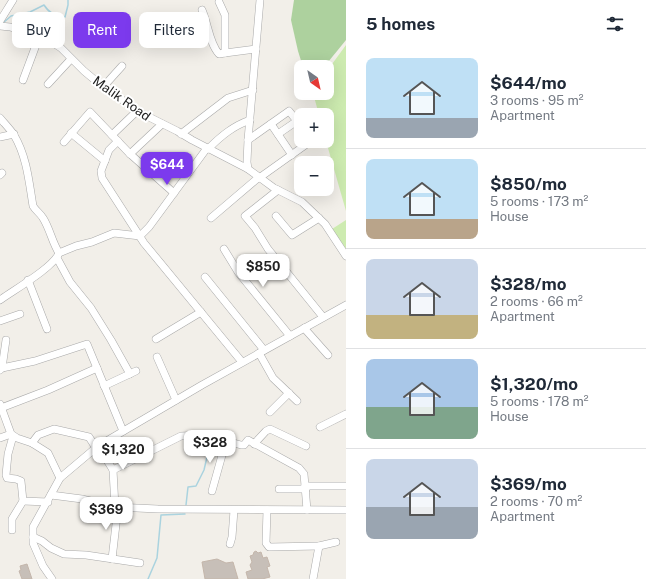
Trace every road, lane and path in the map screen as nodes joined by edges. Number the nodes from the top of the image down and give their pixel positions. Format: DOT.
graph roads {
  1 [pos="13,0"];
  2 [pos="260,0"];
  3 [pos="219,2"];
  4 [pos="202,10"];
  5 [pos="0,22"];
  6 [pos="0,26"];
  7 [pos="12,28"];
  8 [pos="35,48"];
  9 [pos="61,48"];
  10 [pos="256,49"];
  11 [pos="225,53"];
  12 [pos="71,59"];
  13 [pos="122,66"];
  14 [pos="23,80"];
  15 [pos="48,84"];
  16 [pos="104,86"];
  17 [pos="253,90"];
  18 [pos="137,111"];
  19 [pos="0,118"];
  20 [pos="294,118"];
  21 [pos="250,120"];
  22 [pos="162,124"];
  23 [pos="270,124"];
  24 [pos="294,126"];
  25 [pos="71,133"];
  26 [pos="14,134"];
  27 [pos="181,134"];
  28 [pos="278,134"];
  29 [pos="112,135"];
  30 [pos="0,137"];
  31 [pos="248,140"];
  32 [pos="118,141"];
  33 [pos="64,142"];
  34 [pos="302,148"];
  35 [pos="207,149"];
  36 [pos="130,154"];
  37 [pos="292,155"];
  38 [pos="105,161"];
  39 [pos="248,169"];
  40 [pos="259,178"];
  41 [pos="278,190"];
  42 [pos="174,193"];
  43 [pos="276,216"];
  44 [pos="212,218"];
  45 [pos="319,218"];
  46 [pos="140,236"];
  47 [pos="224,249"];
  48 [pos="58,255"];
  49 [pos="346,256"];
  50 [pos="205,277"];
  51 [pos="28,280"];
  52 [pos="0,300"];
  53 [pos="346,305"];
  54 [pos="201,312"];
  55 [pos="20,314"];
  56 [pos="323,318"];
  57 [pos="0,321"];
  58 [pos="304,328"];
  59 [pos="47,329"];
  60 [pos="290,336"];
  61 [pos="156,339"];
  62 [pos="6,340"];
  63 [pos="262,352"];
  64 [pos="328,355"];
  65 [pos="157,357"];
  66 [pos="242,362"];
  67 [pos="96,368"];
  68 [pos="1,369"];
  69 [pos="104,386"];
  70 [pos="289,393"];
  71 [pos="176,400"];
  72 [pos="297,400"];
  73 [pos="1,406"];
  74 [pos="270,412"];
  75 [pos="346,414"];
  76 [pos="320,428"];
  77 [pos="123,432"];
  78 [pos="12,435"];
  79 [pos="0,438"];
  80 [pos="226,441"];
  81 [pos="32,443"];
  82 [pos="254,444"];
  83 [pos="306,446"];
  84 [pos="97,447"];
  85 [pos="113,470"];
  86 [pos="60,478"];
  87 [pos="346,486"];
  88 [pos="305,488"];
  89 [pos="279,489"];
  90 [pos="212,491"];
  91 [pos="50,498"];
  92 [pos="23,501"];
  93 [pos="116,507"];
  94 [pos="234,510"];
  95 [pos="267,510"];
  96 [pos="307,510"];
  97 [pos="346,510"];
  98 [pos="12,530"];
  99 [pos="33,537"];
  100 [pos="336,542"];
  101 [pos="230,544"];
  102 [pos="318,546"];
  103 [pos="112,559"];
  104 [pos="140,563"];
  105 [pos="52,579"];
  106 [pos="313,579"];
  1 -- 5 [label="street"];
  2 -- 10 [label="street"];
  3 -- 11 [label="street"];
  4 -- 11 [label="street"];
  6 -- 7 [label="street, Malik Road"];
  8 -- 14 [label="street"];
  9 -- 12 [label="street, Malik Road"];
  10 -- 11 [label="street"];
  10 -- 17 [label="street"];
  12 -- 15 [label="street"];
  12 -- 16 [label="street, Malik Road"];
  13 -- 16 [label="street"];
  16 -- 18 [label="street, Malik Road"];
  17 -- 21 [label="street"];
  17 -- 27 [label="street"];
  18 -- 22 [label="street, Malik Road"];
  18 -- 29 [label="street"];
  19 -- 26 [label="street"];
  20 -- 23 [label="street"];
  21 -- 31 [label="street"];
  21 -- 35 [label="street"];
  22 -- 27 [label="street, Malik Road"];
  22 -- 36 [label="street"];
  23 -- 28 [label="street"];
  23 -- 31 [label="street"];
  24 -- 28 [label="street"];
  25 -- 29 [label="street"];
  25 -- 33 [label="street"];
  25 -- 38 [label="street"];
  26 -- 30 [label="street"];
  26 -- 48 [label="street"];
  27 -- 35 [label="street, Malik Road"];
  28 -- 37 [label="street"];
  29 -- 32 [label="street"];
  31 -- 39 [label="street"];
  32 -- 36 [label="street"];
  32 -- 38 [label="street"];
  34 -- 37 [label="street"];
  35 -- 39 [label="street, Malik Road"];
  35 -- 42 [label="street"];
  36 -- 42 [label="street"];
  37 -- 40 [label="street"];
  38 -- 46 [label="street"];
  39 -- 40 [label="street, Malik Road"];
  40 -- 41 [label="street, Malik Road"];
  40 -- 44 [label="street"];
  41 -- 45 [label="street, Malik Road"];
  41 -- 56 [label="street"];
  42 -- 46 [label="street"];
  43 -- 45 [label="street"];
  45 -- 49 [label="street, Malik Road"];
  46 -- 48 [label="street"];
  46 -- 54 [label="street"];
  47 -- 60 [label="street"];
  48 -- 51 [label="street"];
  48 -- 69 [label="street"];
  50 -- 63 [label="street"];
  51 -- 52 [label="street"];
  51 -- 59 [label="street"];
  53 -- 56 [label="street"];
  54 -- 61 [label="street"];
  54 -- 66 [label="street"];
  55 -- 57 [label="street"];
  56 -- 58 [label="street"];
  58 -- 60 [label="street"];
  58 -- 64 [label="street"];
  60 -- 63 [label="street"];
  62 -- 68 [label="street"];
  63 -- 66 [label="street"];
  63 -- 70 [label="street"];
  65 -- 71 [label="street"];
  66 -- 71 [label="street"];
  67 -- 68 [label="street"];
  67 -- 69 [label="street"];
  67 -- 73 [label="street"];
  69 -- 77 [label="street"];
  70 -- 72 [label="street"];
  70 -- 74 [label="street"];
  71 -- 77 [label="street"];
  73 -- 78 [label="street"];
  75 -- 76 [label="street"];
  77 -- 84 [label="street"];
  78 -- 79 [label="street"];
  78 -- 81 [label="street"];
  78 -- 92 [label="street"];
  80 -- 82 [label="street"];
  80 -- 85 [label="street"];
  80 -- 90 [label="street"];
  81 -- 84 [label="street"];
  81 -- 86 [label="street"];
  82 -- 83 [label="street"];
  82 -- 88 [label="street"];
  84 -- 85 [label="street"];
  84 -- 86 [label="street"];
  85 -- 93 [label="street"];
  86 -- 91 [label="street"];
  87 -- 88 [label="street"];
  88 -- 89 [label="street"];
  88 -- 96 [label="street"];
  91 -- 92 [label="street"];
  91 -- 93 [label="street"];
  91 -- 99 [label="street"];
  92 -- 98 [label="street"];
  93 -- 94 [label="street"];
  93 -- 103 [label="street"];
  94 -- 95 [label="street"];
  94 -- 101 [label="street"];
  95 -- 96 [label="street"];
  95 -- 102 [label="street"];
  96 -- 97 [label="street"];
  99 -- 103 [label="street"];
  99 -- 105 [label="street"];
  100 -- 102 [label="street"];
  102 -- 106 [label="street"];
  103 -- 104 [label="street"];
}
